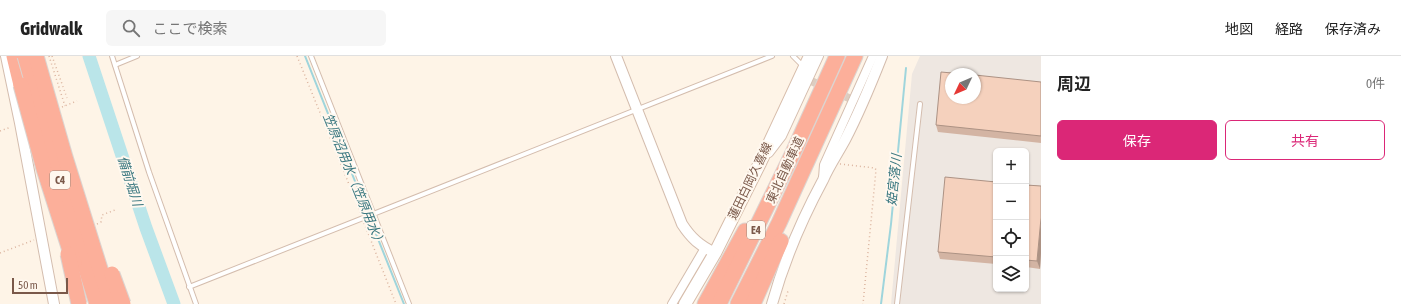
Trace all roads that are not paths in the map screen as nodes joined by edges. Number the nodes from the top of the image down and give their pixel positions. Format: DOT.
graph roads {
  1 [pos="6,56"];
  2 [pos="14,56"];
  3 [pos="25,56"];
  4 [pos="36,56"];
  5 [pos="112,56"];
  6 [pos="137,56"];
  7 [pos="311,56"];
  8 [pos="616,56"];
  9 [pos="772,56"];
  10 [pos="793,56"];
  11 [pos="819,56"];
  12 [pos="837,56"];
  13 [pos="855,56"];
  14 [pos="873,56"];
  15 [pos="882,56"];
  16 [pos="807,61"];
  17 [pos="115,65"];
  18 [pos="920,104"];
  19 [pos="638,109"];
  20 [pos="792,155"];
  21 [pos="808,162"];
  22 [pos="760,163"];
  23 [pos="823,179"];
  24 [pos="75,189"];
  25 [pos="373,214"];
  26 [pos="64,232"];
  27 [pos="710,251"];
  28 [pos="189,287"];
  29 [pos="54,304"];
  30 [pos="79,304"];
  31 [pos="87,304"];
  32 [pos="97,304"];
  33 [pos="111,304"];
  34 [pos="123,304"];
  35 [pos="196,304"];
  36 [pos="409,304"];
  37 [pos="672,304"];
  38 [pos="685,304"];
  39 [pos="705,304"];
  40 [pos="720,304"];
  41 [pos="738,304"];
  42 [pos="754,304"];
  43 [pos="772,304"];
  44 [pos="897,304"];
  1 -- 29 [label="street"];
  2 -- 26 [label="highway, bridge"];
  3 -- 32 [label="highway, C4, bridge"];
  4 -- 24 [label="highway, C4, bridge"];
  5 -- 17 [label="lane"];
  6 -- 17 [label="lane"];
  7 -- 25 [label="lane"];
  8 -- 19 [label="street"];
  9 -- 19 [label="lane"];
  10 -- 16 [label="lane"];
  11 -- 22 [label="street"];
  12 -- 20 [label="highway, 東北自動車道 / E4"];
  13 -- 21 [label="highway, 東北自動車道 / E4"];
  14 -- 23 [label="street"];
  15 -- 23 [label="street"];
  16 -- 22 [label="main road, 蓮田白岡久喜線"];
  17 -- 28 [label="lane"];
  18 -- 44 [label="lane"];
  19 -- 25 [label="lane"];
  19 -- 27 [label="street"];
  20 -- 39 [label="highway"];
  20 -- 40 [label="highway, 東北自動車道 / E4"];
  21 -- 41 [label="highway, 東北自動車道 / E4"];
  21 -- 42 [label="highway"];
  22 -- 27 [label="main road, 蓮田白岡久喜線"];
  23 -- 43 [label="street"];
  24 -- 33 [label="highway, C4, bridge"];
  24 -- 34 [label="highway, bridge"];
  25 -- 28 [label="lane"];
  25 -- 36 [label="lane"];
  26 -- 30 [label="highway, bridge"];
  26 -- 31 [label="highway, bridge"];
  27 -- 37 [label="street"];
  27 -- 38 [label="main road, 蓮田白岡久喜線"];
  28 -- 35 [label="lane"];
}
